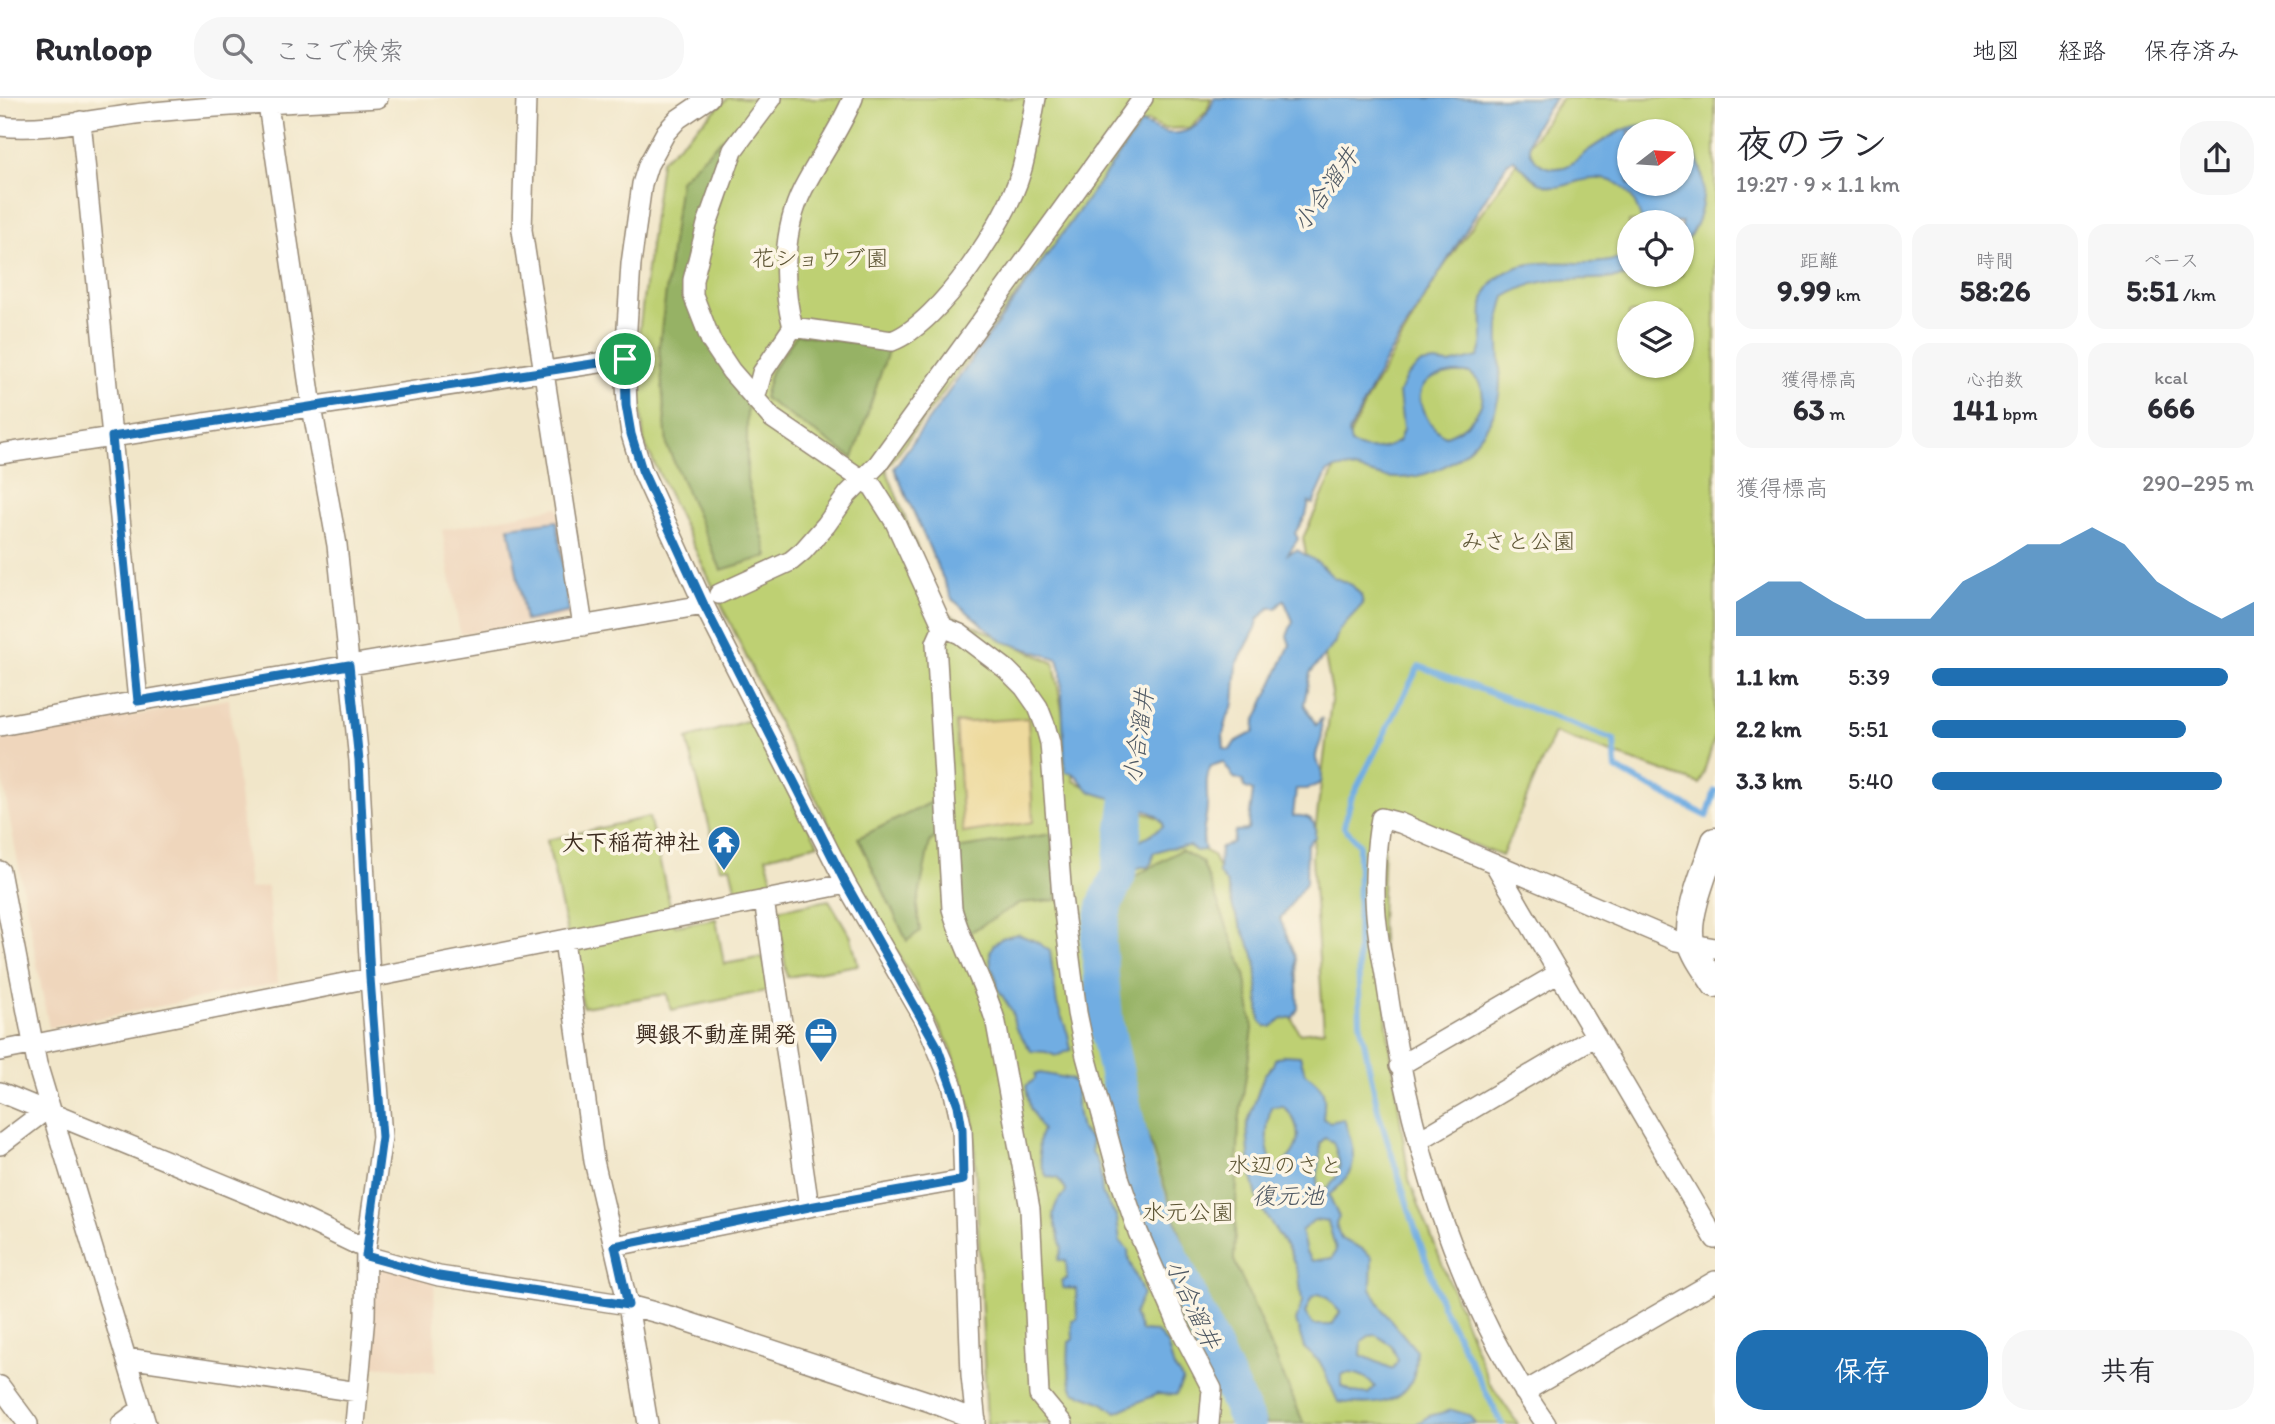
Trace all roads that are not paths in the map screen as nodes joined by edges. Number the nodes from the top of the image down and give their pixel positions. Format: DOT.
graph roads {
  1 [pos="377,98"];
  2 [pos="526,98"];
  3 [pos="709,98"];
  4 [pos="772,98"];
  5 [pos="853,98"];
  6 [pos="1036,98"];
  7 [pos="1143,98"];
  8 [pos="268,101"];
  9 [pos="81,121"];
  10 [pos="0,126"];
  11 [pos="793,327"];
  12 [pos="625,359"];
  13 [pos="544,371"];
  14 [pos="755,399"];
  15 [pos="312,407"];
  16 [pos="112,437"];
  17 [pos="0,454"];
  18 [pos="862,480"];
  19 [pos="711,600"];
  20 [pos="583,626"];
  21 [pos="943,627"];
  22 [pos="349,665"];
  23 [pos="138,701"];
  24 [pos="0,726"];
  25 [pos="1715,841"];
  26 [pos="1494,863"];
  27 [pos="0,871"];
  28 [pos="846,884"];
  29 [pos="764,900"];
  30 [pos="564,940"];
  31 [pos="1703,946"];
  32 [pos="1559,973"];
  33 [pos="370,978"];
  34 [pos="1715,984"];
  35 [pos="1596,1036"];
  36 [pos="32,1045"];
  37 [pos="0,1051"];
  38 [pos="1399,1066"];
  39 [pos="0,1092"];
  40 [pos="49,1112"];
  41 [pos="1418,1141"];
  42 [pos="0,1145"];
  43 [pos="963,1180"];
  44 [pos="809,1207"];
  45 [pos="1715,1239"];
  46 [pos="615,1246"];
  47 [pos="366,1253"];
  48 [pos="1715,1281"];
  49 [pos="628,1305"];
  50 [pos="127,1358"];
  51 [pos="0,1386"];
  52 [pos="358,1392"];
  53 [pos="1524,1392"];
  54 [pos="143,1417"];
  55 [pos="976,1422"];
  56 [pos="28,1424"];
  57 [pos="121,1424"];
  58 [pos="355,1424"];
  59 [pos="648,1424"];
  60 [pos="1063,1424"];
  61 [pos="1209,1424"];
  62 [pos="1546,1424"];
  1 -- 8 [label="street"];
  2 -- 13 [label="street"];
  3 -- 12 [label="street"];
  4 -- 14 [label="street"];
  5 -- 11 [label="street"];
  6 -- 11 [label="street"];
  7 -- 18 [label="street"];
  8 -- 9 [label="street"];
  8 -- 15 [label="street"];
  9 -- 10 [label="street"];
  9 -- 16 [label="street"];
  11 -- 14 [label="street"];
  12 -- 13 [label="street"];
  12 -- 19 [label="street"];
  13 -- 15 [label="street"];
  13 -- 20 [label="street"];
  14 -- 18 [label="street"];
  15 -- 16 [label="street"];
  15 -- 22 [label="street"];
  16 -- 17 [label="street"];
  16 -- 23 [label="street"];
  18 -- 19 [label="street"];
  18 -- 21 [label="street"];
  19 -- 20 [label="street"];
  19 -- 28 [label="street"];
  20 -- 22 [label="street"];
  21 -- 60 [label="street"];
  21 -- 61 [label="street"];
  22 -- 23 [label="street"];
  22 -- 33 [label="street"];
  23 -- 24 [label="street"];
  25 -- 31 [label="street"];
  26 -- 31 [label="street"];
  26 -- 32 [label="street"];
  26 -- 38 [label="street"];
  27 -- 36 [label="street"];
  28 -- 29 [label="street"];
  28 -- 43 [label="street"];
  29 -- 30 [label="street"];
  29 -- 44 [label="street"];
  30 -- 33 [label="street"];
  30 -- 46 [label="street"];
  31 -- 34 [label="street"];
  32 -- 35 [label="street"];
  32 -- 38 [label="street"];
  33 -- 36 [label="street"];
  33 -- 47 [label="street"];
  35 -- 41 [label="street"];
  35 -- 45 [label="street"];
  36 -- 37 [label="street"];
  36 -- 40 [label="street"];
  38 -- 41 [label="street"];
  39 -- 40 [label="street"];
  40 -- 42 [label="street"];
  40 -- 47 [label="street"];
  40 -- 50 [label="street"];
  41 -- 53 [label="street"];
  43 -- 44 [label="street"];
  43 -- 55 [label="street"];
  44 -- 46 [label="street"];
  46 -- 49 [label="street"];
  47 -- 49 [label="street"];
  47 -- 52 [label="street"];
  48 -- 53 [label="street"];
  49 -- 55 [label="street"];
  49 -- 59 [label="street"];
  50 -- 52 [label="street"];
  50 -- 54 [label="street"];
  51 -- 56 [label="street"];
  52 -- 58 [label="street"];
  53 -- 62 [label="street"];
  54 -- 57 [label="street"];
}
